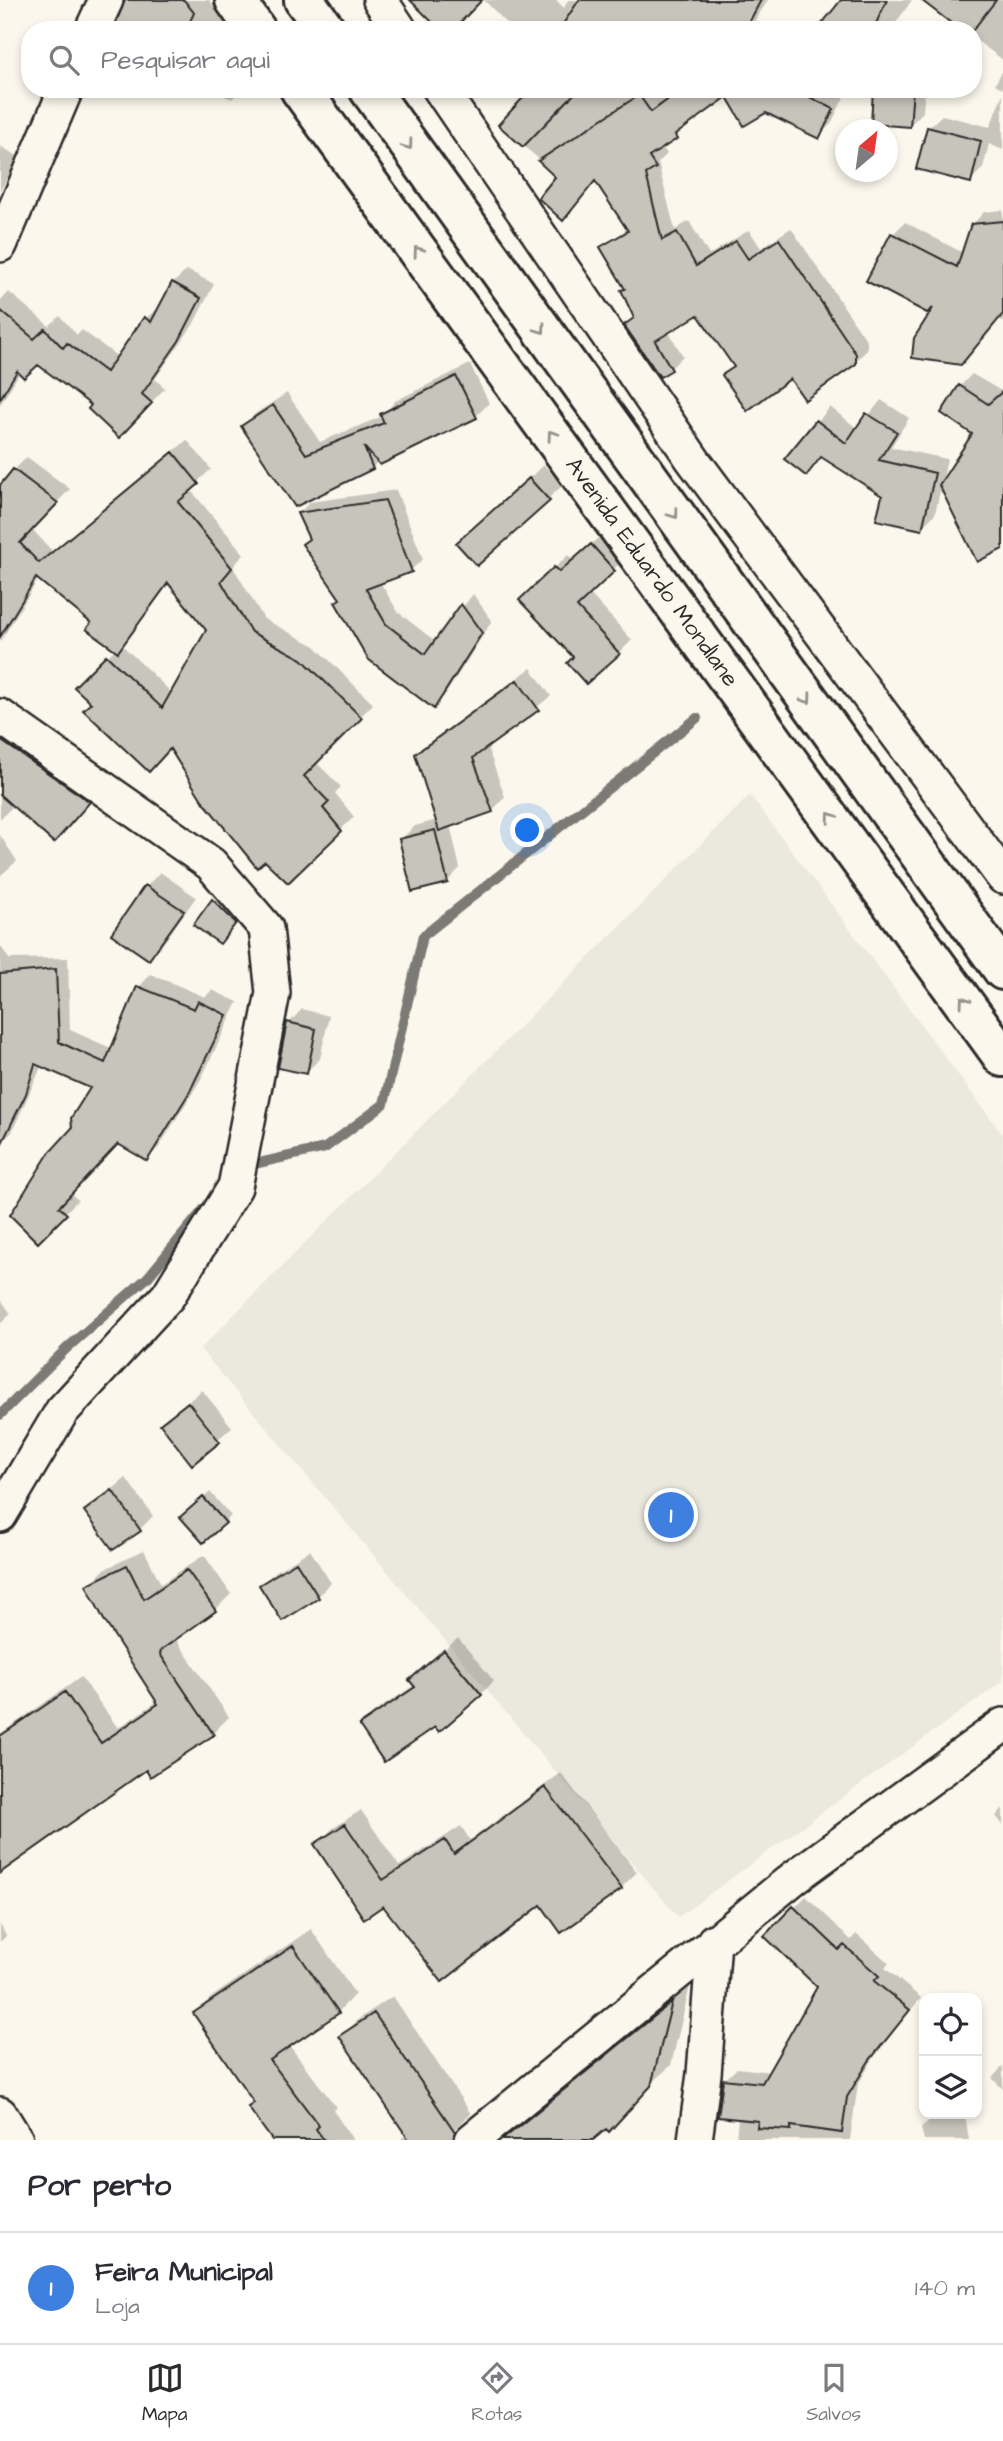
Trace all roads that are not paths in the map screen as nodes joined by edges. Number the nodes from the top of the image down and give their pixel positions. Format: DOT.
graph roads {
  1 [pos="106,0"];
  2 [pos="234,0"];
  3 [pos="304,0"];
  4 [pos="380,0"];
  5 [pos="96,21"];
  6 [pos="249,21"];
  7 [pos="319,21"];
  8 [pos="394,21"];
  9 [pos="62,98"];
  10 [pos="307,98"];
  11 [pos="375,98"];
  12 [pos="446,98"];
  13 [pos="0,245"];
  14 [pos="0,716"];
  15 [pos="1003,877"];
  16 [pos="1003,970"];
  17 [pos="1003,1057"];
  18 [pos="0,1515"];
  19 [pos="1003,1725"];
  20 [pos="714,1941"];
  21 [pos="0,2114"];
  22 [pos="16,2140"];
  23 [pos="472,2140"];
  24 [pos="695,2140"];
  1 -- 5 [label="street"];
  2 -- 6 [label="main road"];
  3 -- 7 [label="main road"];
  4 -- 8 [label="street"];
  9 -- 13 [label="street"];
  17 -- 10 [label="main road, Avenida Eduardo Mondlane, one-way"];
  11 -- 16 [label="main road, one-way"];
  12 -- 15 [label="street"];
  14 -- 18 [label="street"];
  19 -- 20 [label="street"];
  20 -- 23 [label="street"];
  20 -- 24 [label="street"];
  21 -- 22 [label="street"];
}
